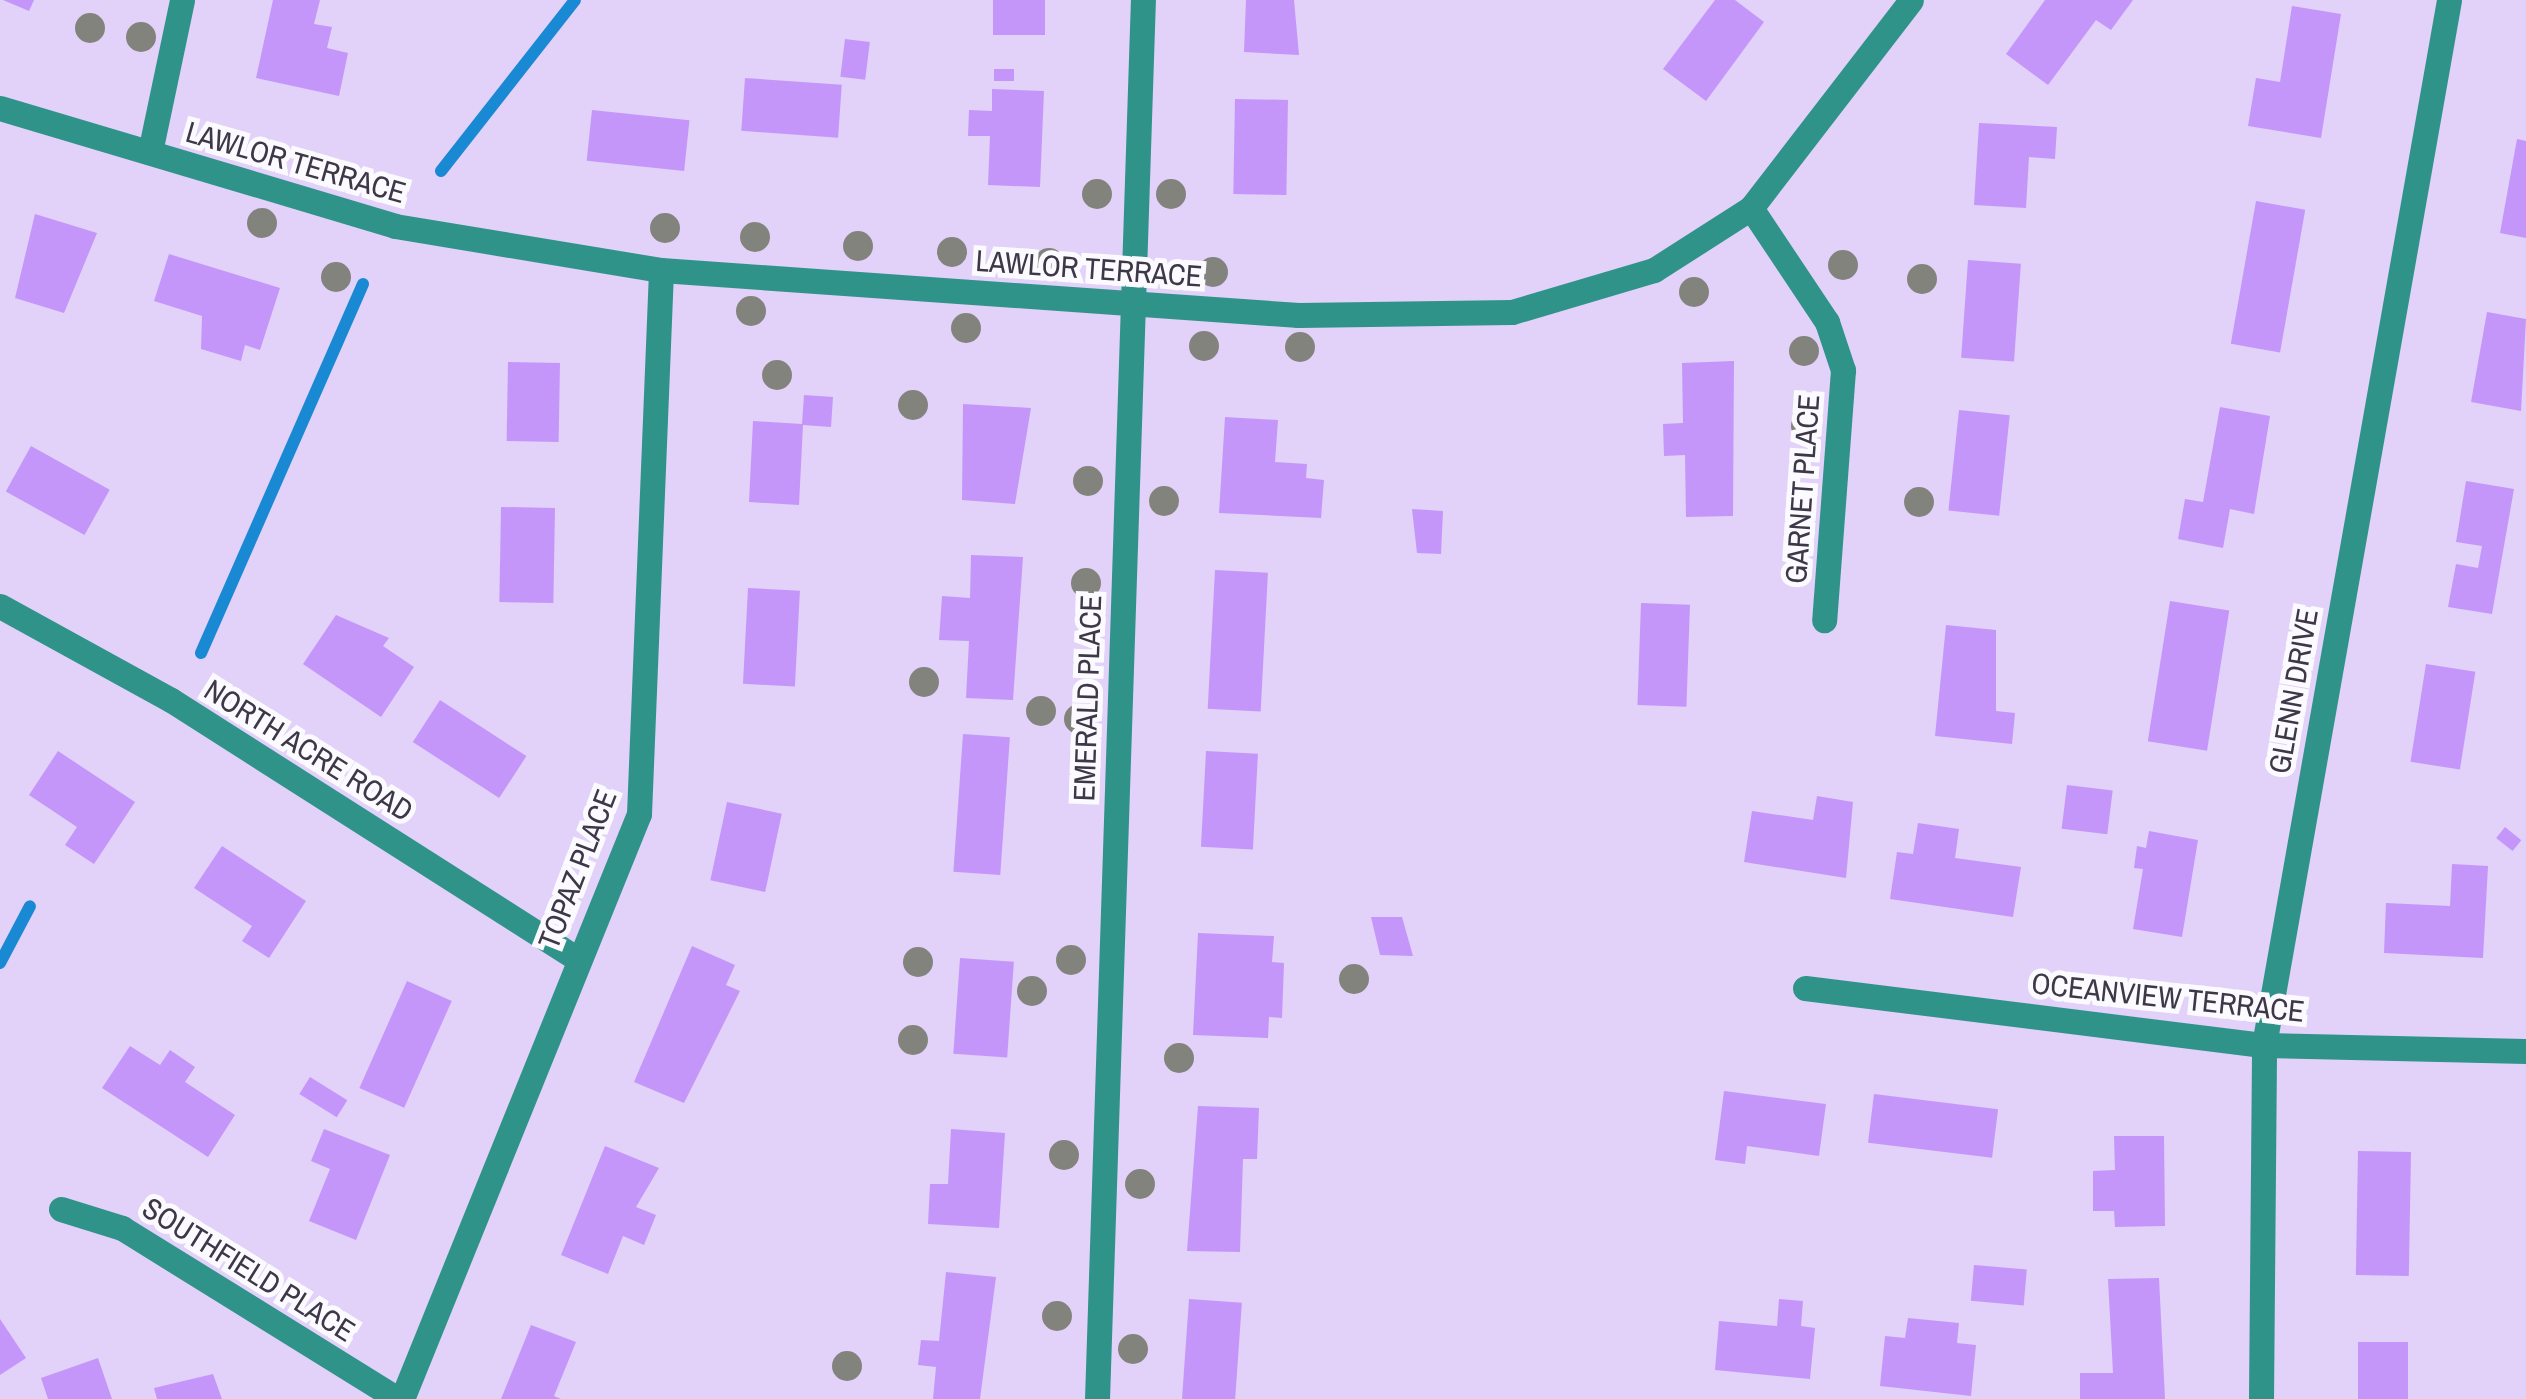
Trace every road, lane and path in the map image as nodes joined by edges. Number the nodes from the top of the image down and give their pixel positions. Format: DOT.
graph roads {
  1 [pos="182,0"];
  2 [pos="1143,0"];
  3 [pos="1911,0"];
  4 [pos="2449,0"];
  5 [pos="0,108"];
  6 [pos="150,152"];
  7 [pos="1751,208"];
  8 [pos="661,270"];
  9 [pos="1132,303"];
  10 [pos="0,606"];
  11 [pos="1824,620"];
  12 [pos="577,959"];
  13 [pos="1805,988"];
  14 [pos="2264,1044"];
  15 [pos="2526,1050"];
  16 [pos="61,1209"];
  17 [pos="400,1399"];
  18 [pos="1097,1399"];
  19 [pos="2261,1399"];
  1 -- 6 [label="street"];
  2 -- 9 [label="street, EMERALD PLACE"];
  3 -- 7 [label="street, LAWLOR TERRACE"];
  4 -- 14 [label="street, GLENN DRIVE"];
  5 -- 6 [label="street, LAWLOR TERRACE"];
  6 -- 8 [label="street, LAWLOR TERRACE"];
  7 -- 9 [label="street, LAWLOR TERRACE"];
  7 -- 11 [label="street, GARNET PLACE"];
  8 -- 9 [label="street, LAWLOR TERRACE"];
  8 -- 12 [label="street, TOPAZ PLACE"];
  9 -- 18 [label="street, EMERALD PLACE"];
  10 -- 12 [label="street, NORTH ACRE ROAD"];
  12 -- 17 [label="street, TOPAZ PLACE"];
  13 -- 14 [label="street, OCEANVIEW TERRACE"];
  14 -- 15 [label="street, OCEANVIEW TERRACE"];
  14 -- 19 [label="street, GLENN DRIVE"];
  16 -- 17 [label="street, SOUTHFIELD PLACE"];
}
